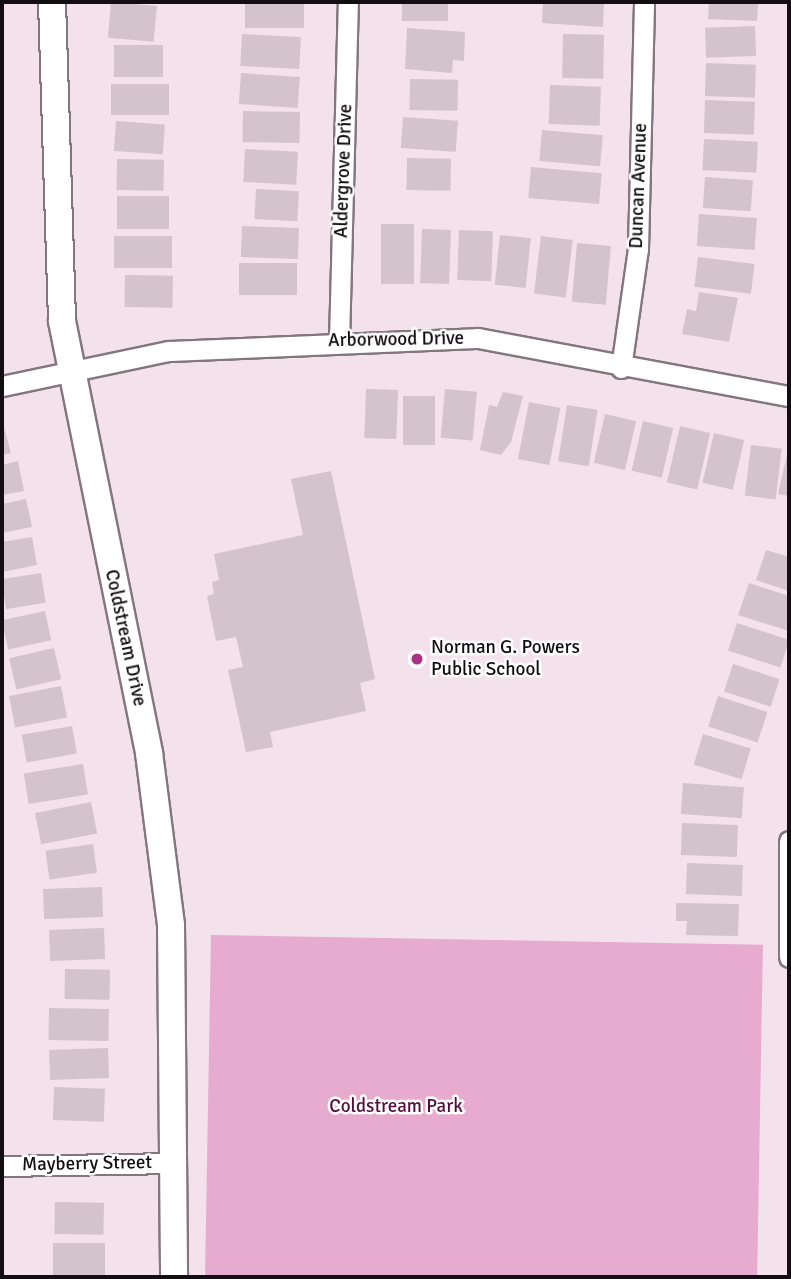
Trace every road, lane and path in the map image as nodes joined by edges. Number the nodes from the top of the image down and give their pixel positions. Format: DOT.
graph roads {
  1 [pos="52,2"];
  2 [pos="348,2"];
  3 [pos="644,2"];
  4 [pos="339,341"];
  5 [pos="621,368"];
  6 [pos="71,370"];
  7 [pos="2,386"];
  8 [pos="789,397"];
  9 [pos="789,841"];
  10 [pos="789,957"];
  11 [pos="173,1163"];
  12 [pos="2,1166"];
  13 [pos="174,1277"];
  1 -- 6 [label="street, Coldstream Drive"];
  2 -- 4 [label="street, Aldergrove Drive"];
  3 -- 5 [label="street, Duncan Avenue"];
  4 -- 5 [label="street, Arborwood Drive"];
  4 -- 6 [label="street, Arborwood Drive"];
  5 -- 8 [label="street, Arborwood Drive"];
  6 -- 7 [label="street, Arborwood Drive"];
  6 -- 11 [label="street, Coldstream Drive"];
  9 -- 10 [label="street"];
  11 -- 12 [label="street, Mayberry Street"];
  11 -- 13 [label="street, Coldstream Drive"];
}
